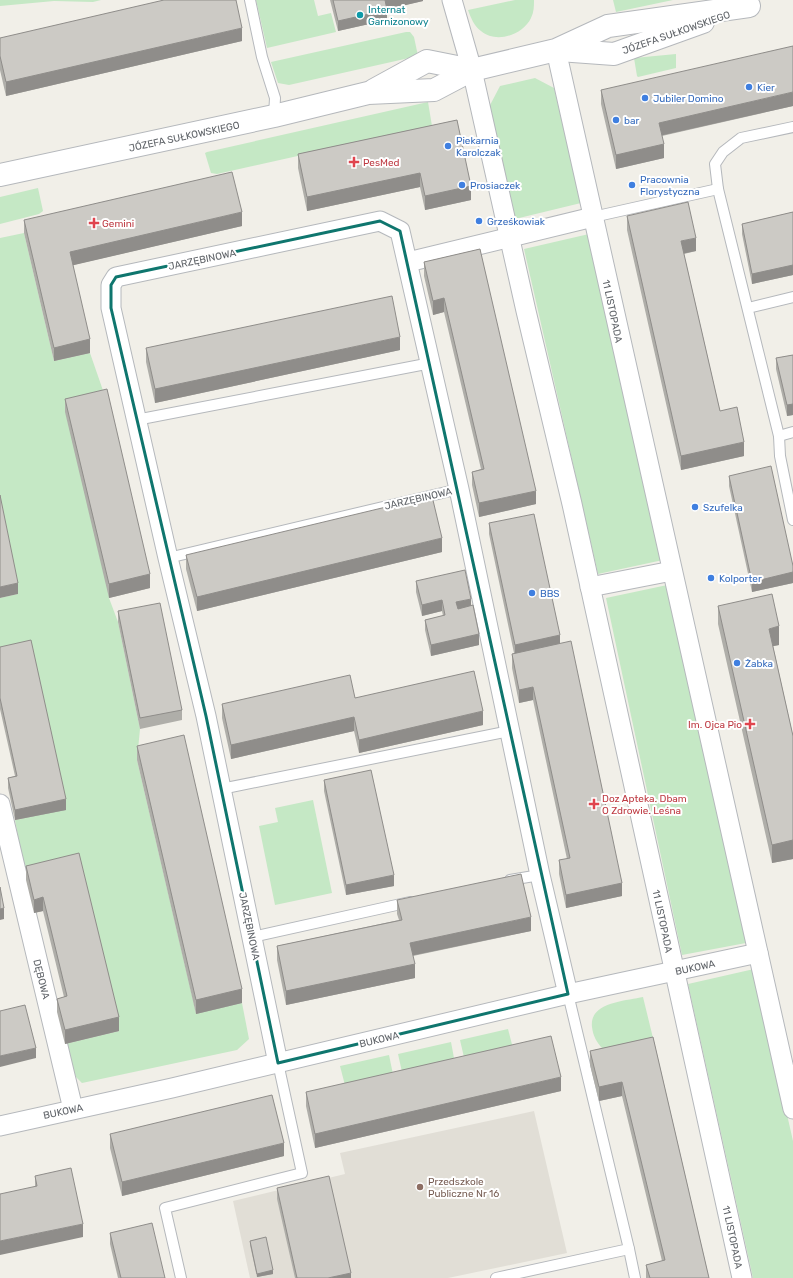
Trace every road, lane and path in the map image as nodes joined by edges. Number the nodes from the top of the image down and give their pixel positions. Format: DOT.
graph roads {
  1 [pos="250,0"];
  2 [pos="452,0"];
  3 [pos="758,3"];
  4 [pos="556,50"];
  5 [pos="472,70"];
  6 [pos="368,93"];
  7 [pos="274,116"];
  8 [pos="793,127"];
  9 [pos="0,175"];
  10 [pos="718,189"];
  11 [pos="594,218"];
  12 [pos="510,238"];
  13 [pos="408,262"];
  14 [pos="793,298"];
  15 [pos="748,308"];
  16 [pos="431,363"];
  17 [pos="136,420"];
  18 [pos="793,432"];
  19 [pos="779,436"];
  20 [pos="459,489"];
  21 [pos="793,520"];
  22 [pos="168,558"];
  23 [pos="672,571"];
  24 [pos="590,587"];
  25 [pos="510,731"];
  26 [pos="221,789"];
  27 [pos="0,804"];
  28 [pos="5,850"];
  29 [pos="540,874"];
  30 [pos="496,883"];
  31 [pos="421,900"];
  32 [pos="252,937"];
  33 [pos="758,953"];
  34 [pos="674,971"];
  35 [pos="568,994"];
  36 [pos="278,1063"];
  37 [pos="73,1109"];
  38 [pos="793,1109"];
  39 [pos="0,1126"];
  40 [pos="629,1249"];
  41 [pos="181,1278"];
  42 [pos="496,1278"];
  43 [pos="636,1278"];
  44 [pos="742,1278"];
  1 -- 7 [label="lane"];
  2 -- 5 [label="street, 11 LISTOPADA"];
  3 -- 4 [label="street, JÓZEFA SUŁKOWSKIEGO"];
  4 -- 5 [label="street, JÓZEFA SUŁKOWSKIEGO"];
  4 -- 11 [label="street, 11 LISTOPADA"];
  5 -- 6 [label="street, JÓZEFA SUŁKOWSKIEGO"];
  5 -- 6 [label="street, JÓZEFA SUŁKOWSKIEGO"];
  5 -- 12 [label="street, 11 LISTOPADA"];
  6 -- 7 [label="street, JÓZEFA SUŁKOWSKIEGO"];
  7 -- 9 [label="street, JÓZEFA SUŁKOWSKIEGO"];
  8 -- 10 [label="lane"];
  10 -- 11 [label="lane"];
  10 -- 15 [label="lane"];
  11 -- 12 [label="street"];
  11 -- 23 [label="street, 11 LISTOPADA"];
  12 -- 13 [label="street"];
  12 -- 24 [label="street, 11 LISTOPADA"];
  13 -- 16 [label="street, JARZĘBINOWA"];
  13 -- 17 [label="street, JARZĘBINOWA"];
  14 -- 15 [label="lane"];
  15 -- 19 [label="lane"];
  16 -- 17 [label="lane"];
  16 -- 20 [label="street, JARZĘBINOWA"];
  17 -- 22 [label="street, JARZĘBINOWA"];
  18 -- 19 [label="lane"];
  19 -- 21 [label="lane"];
  20 -- 22 [label="lane, JARZĘBINOWA"];
  20 -- 25 [label="street, JARZĘBINOWA"];
  22 -- 26 [label="street, JARZĘBINOWA"];
  23 -- 24 [label="street"];
  23 -- 33 [label="street, 11 LISTOPADA"];
  24 -- 34 [label="street, 11 LISTOPADA"];
  25 -- 26 [label="lane"];
  25 -- 29 [label="street, JARZĘBINOWA"];
  26 -- 32 [label="street, JARZĘBINOWA"];
  27 -- 28 [label="street, DĘBOWA"];
  28 -- 37 [label="street, DĘBOWA"];
  29 -- 30 [label="lane"];
  29 -- 35 [label="street, JARZĘBINOWA"];
  31 -- 32 [label="lane"];
  32 -- 36 [label="street, JARZĘBINOWA"];
  33 -- 34 [label="street, BUKOWA"];
  33 -- 38 [label="street, 11 LISTOPADA"];
  34 -- 35 [label="street, BUKOWA"];
  34 -- 44 [label="street, 11 LISTOPADA"];
  35 -- 36 [label="street, BUKOWA"];
  35 -- 40 [label="lane"];
  36 -- 37 [label="street, BUKOWA"];
  36 -- 41 [label="lane"];
  37 -- 39 [label="street, BUKOWA"];
  40 -- 42 [label="lane"];
  40 -- 43 [label="lane"];
}
